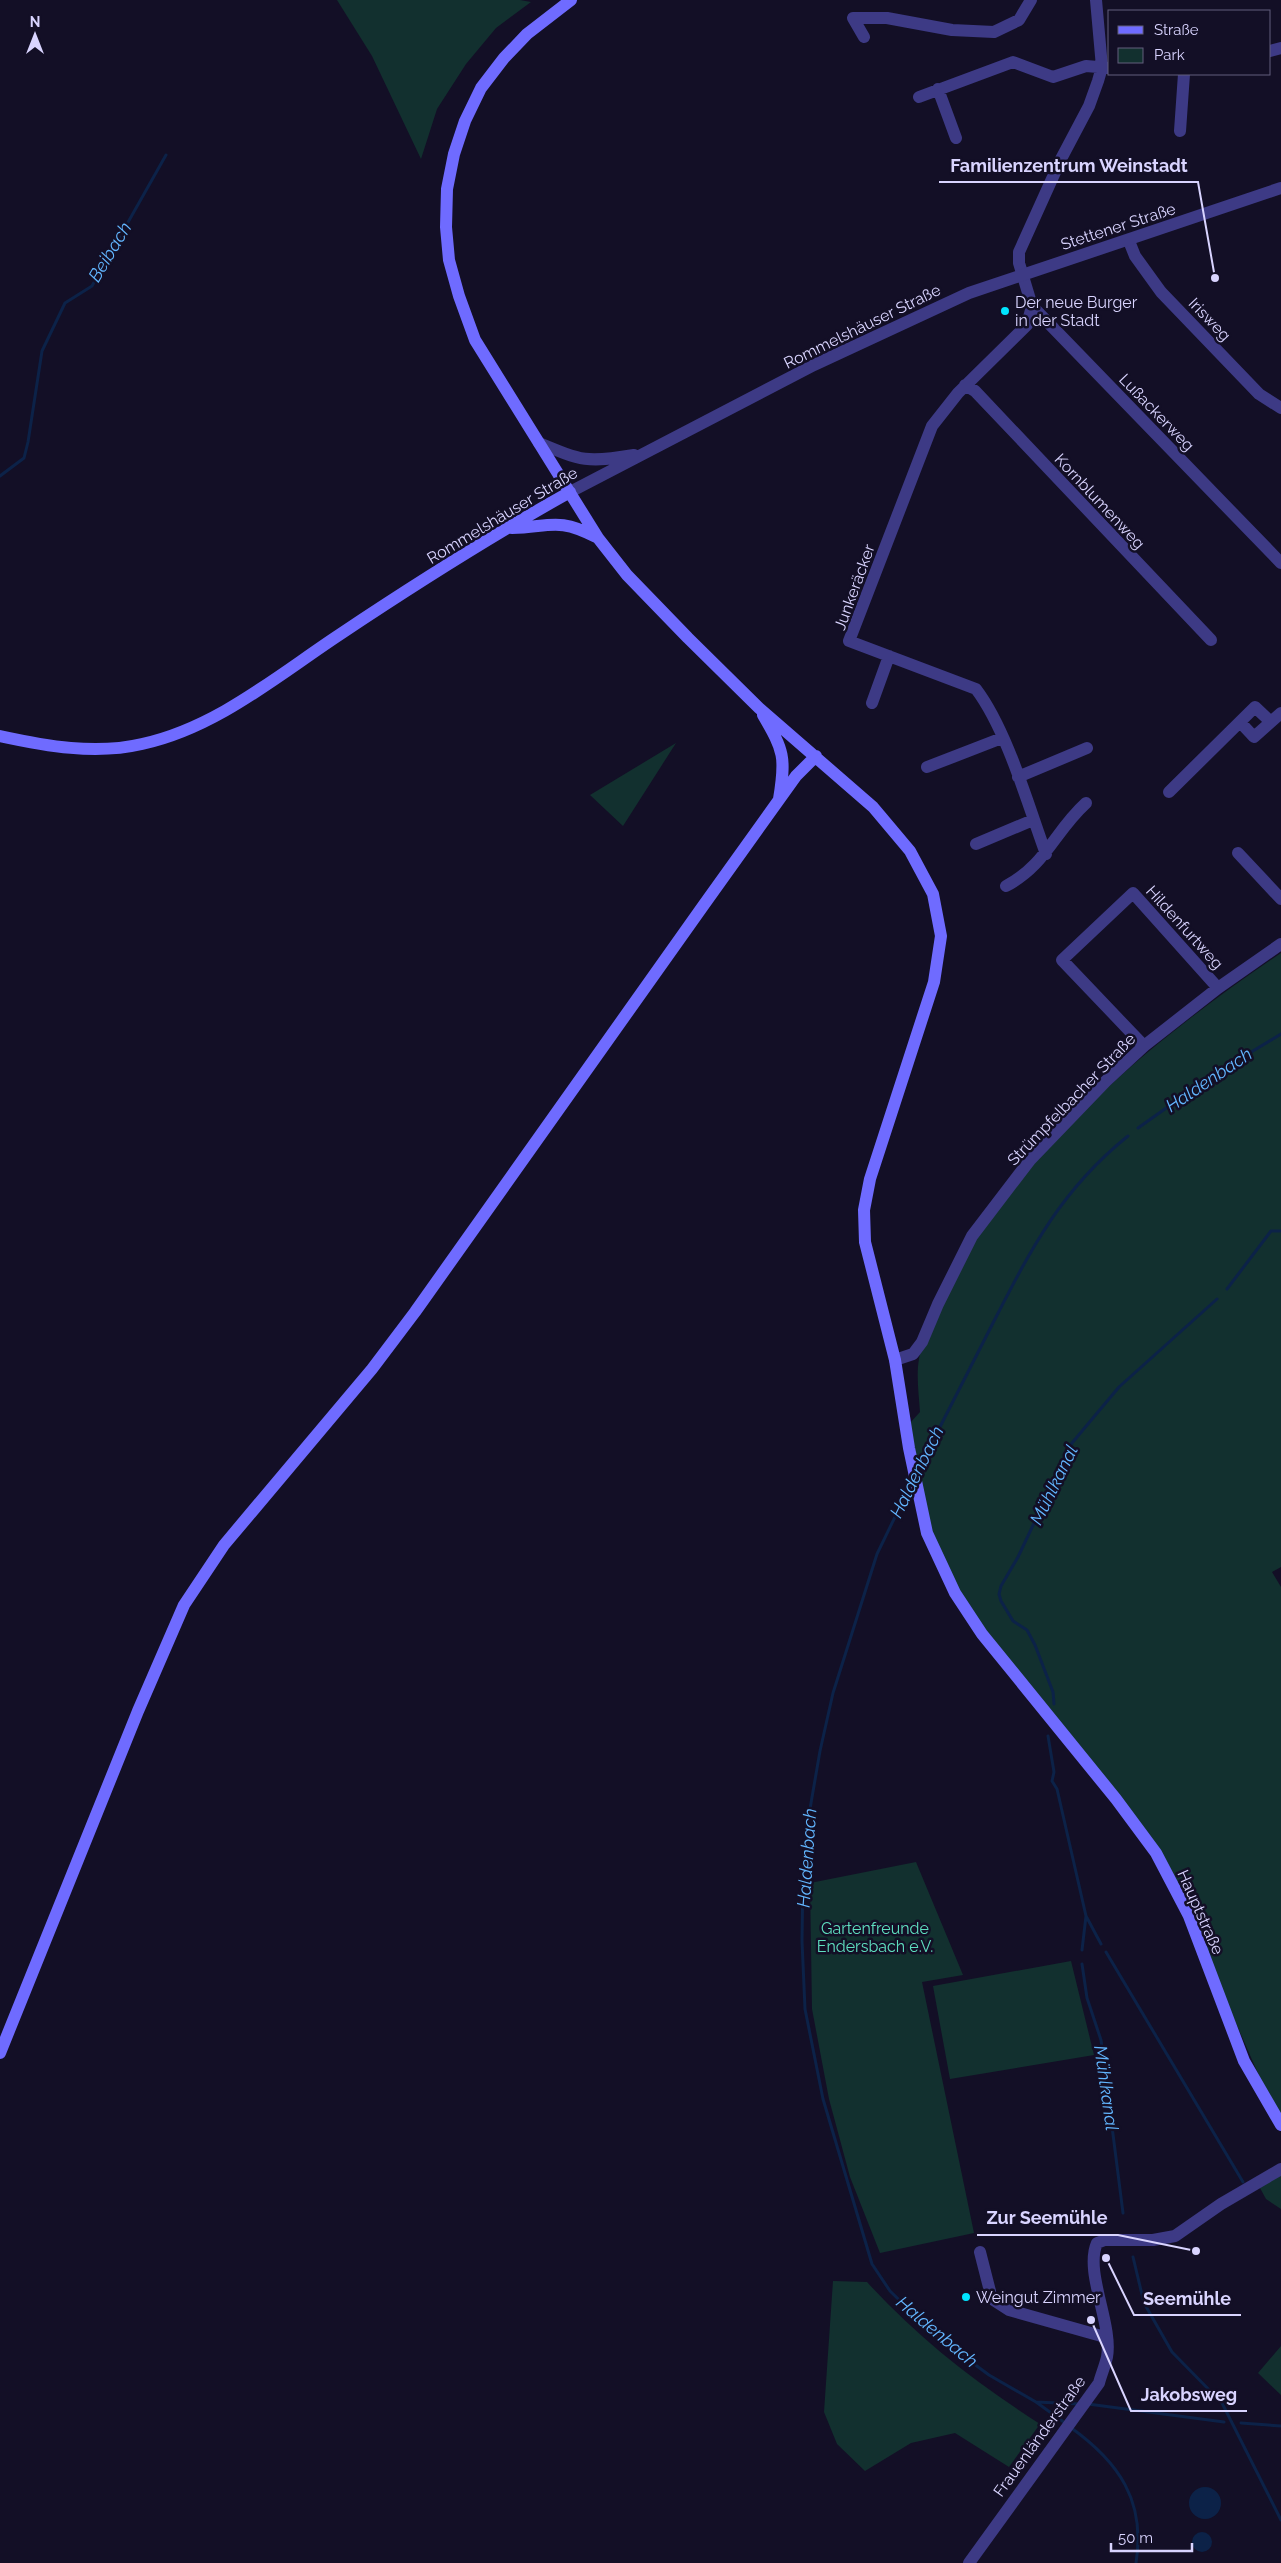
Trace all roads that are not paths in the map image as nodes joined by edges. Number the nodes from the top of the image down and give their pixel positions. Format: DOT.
graph roads {
  1 [pos="571,0"];
  2 [pos="1031,0"];
  3 [pos="1096,0"];
  4 [pos="864,37"];
  5 [pos="1106,68"];
  6 [pos="1184,75"];
  7 [pos="938,90"];
  8 [pos="919,97"];
  9 [pos="1180,131"];
  10 [pos="956,138"];
  11 [pos="1281,188"];
  12 [pos="1129,241"];
  13 [pos="1022,275"];
  14 [pos="1032,306"];
  15 [pos="965,385"];
  16 [pos="1281,408"];
  17 [pos="539,443"];
  18 [pos="646,453"];
  19 [pos="570,492"];
  20 [pos="509,528"];
  21 [pos="598,538"];
  22 [pos="1281,563"];
  23 [pos="1211,640"];
  24 [pos="889,656"];
  25 [pos="872,703"];
  26 [pos="759,708"];
  27 [pos="1281,713"];
  28 [pos="1270,721"];
  29 [pos="1240,722"];
  30 [pos="0,736"];
  31 [pos="1002,738"];
  32 [pos="1088,748"];
  33 [pos="816,756"];
  34 [pos="927,767"];
  35 [pos="1018,776"];
  36 [pos="1168,792"];
  37 [pos="1086,803"];
  38 [pos="778,804"];
  39 [pos="1033,820"];
  40 [pos="976,844"];
  41 [pos="1238,853"];
  42 [pos="1046,854"];
  43 [pos="1006,886"];
  44 [pos="1281,899"];
  45 [pos="1281,944"];
  46 [pos="1218,988"];
  47 [pos="1144,1046"];
  48 [pos="895,1360"];
  49 [pos="0,2053"];
  50 [pos="1281,2125"];
  51 [pos="1281,2169"];
  52 [pos="980,2252"];
  53 [pos="1105,2337"];
  54 [pos="969,2563"];
  1 -- 17 [label="main road"];
  2 -- 4 [label="street"];
  3 -- 5 [label="street"];
  5 -- 7 [label="street"];
  5 -- 13 [label="street, Lußackerweg"];
  6 -- 9 [label="street"];
  7 -- 8 [label="street"];
  7 -- 10 [label="street"];
  11 -- 12 [label="street, Stettener Straße"];
  12 -- 13 [label="street, Stettener Straße"];
  12 -- 16 [label="street, Irisweg"];
  13 -- 14 [label="street, Lußackerweg"];
  13 -- 18 [label="street, Rommelshäuser Straße"];
  14 -- 15 [label="street, Junkeräcker"];
  14 -- 22 [label="street, Lußackerweg"];
  15 -- 23 [label="street, Kornblumenweg"];
  15 -- 24 [label="street, Junkeräcker"];
  17 -- 18 [label="street"];
  17 -- 19 [label="main road"];
  18 -- 19 [label="street, Rommelshäuser Straße"];
  19 -- 20 [label="main road, Rommelshäuser Straße"];
  19 -- 21 [label="main road"];
  20 -- 21 [label="main road"];
  20 -- 30 [label="main road, Rommelshäuser Straße"];
  21 -- 26 [label="main road"];
  24 -- 25 [label="street"];
  24 -- 31 [label="street, Junkeräcker"];
  26 -- 33 [label="main road, Hauptstraße"];
  26 -- 38 [label="main road"];
  27 -- 28 [label="street"];
  28 -- 29 [label="street"];
  28 -- 29 [label="street"];
  29 -- 36 [label="street"];
  31 -- 34 [label="street"];
  31 -- 35 [label="street, Junkeräcker"];
  32 -- 35 [label="street"];
  33 -- 38 [label="main road"];
  33 -- 48 [label="main road, Hauptstraße"];
  35 -- 39 [label="street, Junkeräcker"];
  37 -- 42 [label="street"];
  38 -- 49 [label="main road"];
  39 -- 40 [label="street"];
  39 -- 42 [label="street, Junkeräcker"];
  41 -- 44 [label="street"];
  42 -- 43 [label="street"];
  45 -- 46 [label="street, Strümpfelbacher Straße"];
  46 -- 47 [label="street, Strümpfelbacher Straße"];
  46 -- 47 [label="street, Hildenfurtweg"];
  47 -- 48 [label="street, Strümpfelbacher Straße"];
  48 -- 50 [label="main road, Hauptstraße"];
  51 -- 53 [label="street, Frauenländerstraße"];
  52 -- 53 [label="street"];
  53 -- 54 [label="street, Frauenländerstraße"];
}
